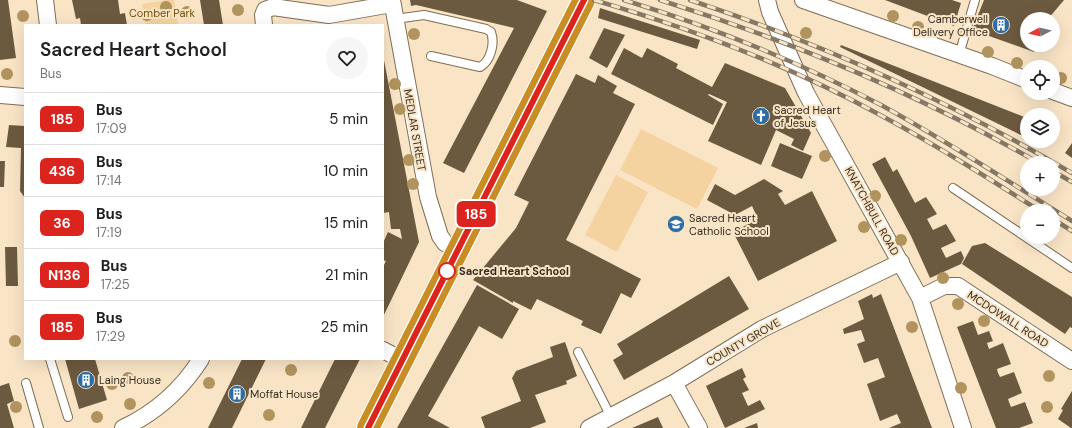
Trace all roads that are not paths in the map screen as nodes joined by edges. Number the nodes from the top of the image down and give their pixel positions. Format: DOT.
graph roads {
  1 [pos="45,0"];
  2 [pos="584,0"];
  3 [pos="767,0"];
  4 [pos="803,0"];
  5 [pos="975,0"];
  6 [pos="393,8"];
  7 [pos="48,24"];
  8 [pos="264,24"];
  9 [pos="959,55"];
  10 [pos="431,56"];
  11 [pos="1020,77"];
  12 [pos="1060,94"];
  13 [pos="0,95"];
  14 [pos="24,97"];
  15 [pos="1072,98"];
  16 [pos="953,188"];
  17 [pos="458,250"];
  18 [pos="902,262"];
  19 [pos="1072,268"];
  20 [pos="920,298"];
  21 [pos="384,351"];
  22 [pos="578,352"];
  23 [pos="50,360"];
  24 [pos="200,360"];
  25 [pos="402,360"];
  26 [pos="1072,361"];
  27 [pos="26,383"];
  28 [pos="674,383"];
  29 [pos="68,417"];
  30 [pos="611,417"];
  31 [pos="39,428"];
  32 [pos="123,428"];
  33 [pos="368,428"];
  34 [pos="589,428"];
  35 [pos="699,428"];
  36 [pos="963,428"];
  1 -- 7 [label="street"];
  2 -- 17 [label="highway"];
  3 -- 18 [label="street, KNATCHBULL ROAD"];
  4 -- 9 [label="street"];
  5 -- 9 [label="lane"];
  6 -- 8 [label="street"];
  6 -- 10 [label="lane"];
  6 -- 17 [label="street, MEDLAR STREET"];
  9 -- 11 [label="street"];
  12 -- 15 [label="street"];
  13 -- 14 [label="street"];
  16 -- 19 [label="lane"];
  17 -- 25 [label="highway"];
  18 -- 20 [label="street, KNATCHBULL ROAD"];
  18 -- 28 [label="street, COUNTY GROVE"];
  20 -- 26 [label="street, MCDOWALL ROAD"];
  20 -- 36 [label="street, KNATCHBULL ROAD"];
  21 -- 25 [label="street"];
  22 -- 30 [label="lane"];
  23 -- 29 [label="lane"];
  24 -- 32 [label="street"];
  25 -- 33 [label="highway"];
  27 -- 31 [label="lane"];
  28 -- 30 [label="street, COUNTY GROVE"];
  28 -- 35 [label="street"];
  30 -- 34 [label="street, COUNTY GROVE"];
}
